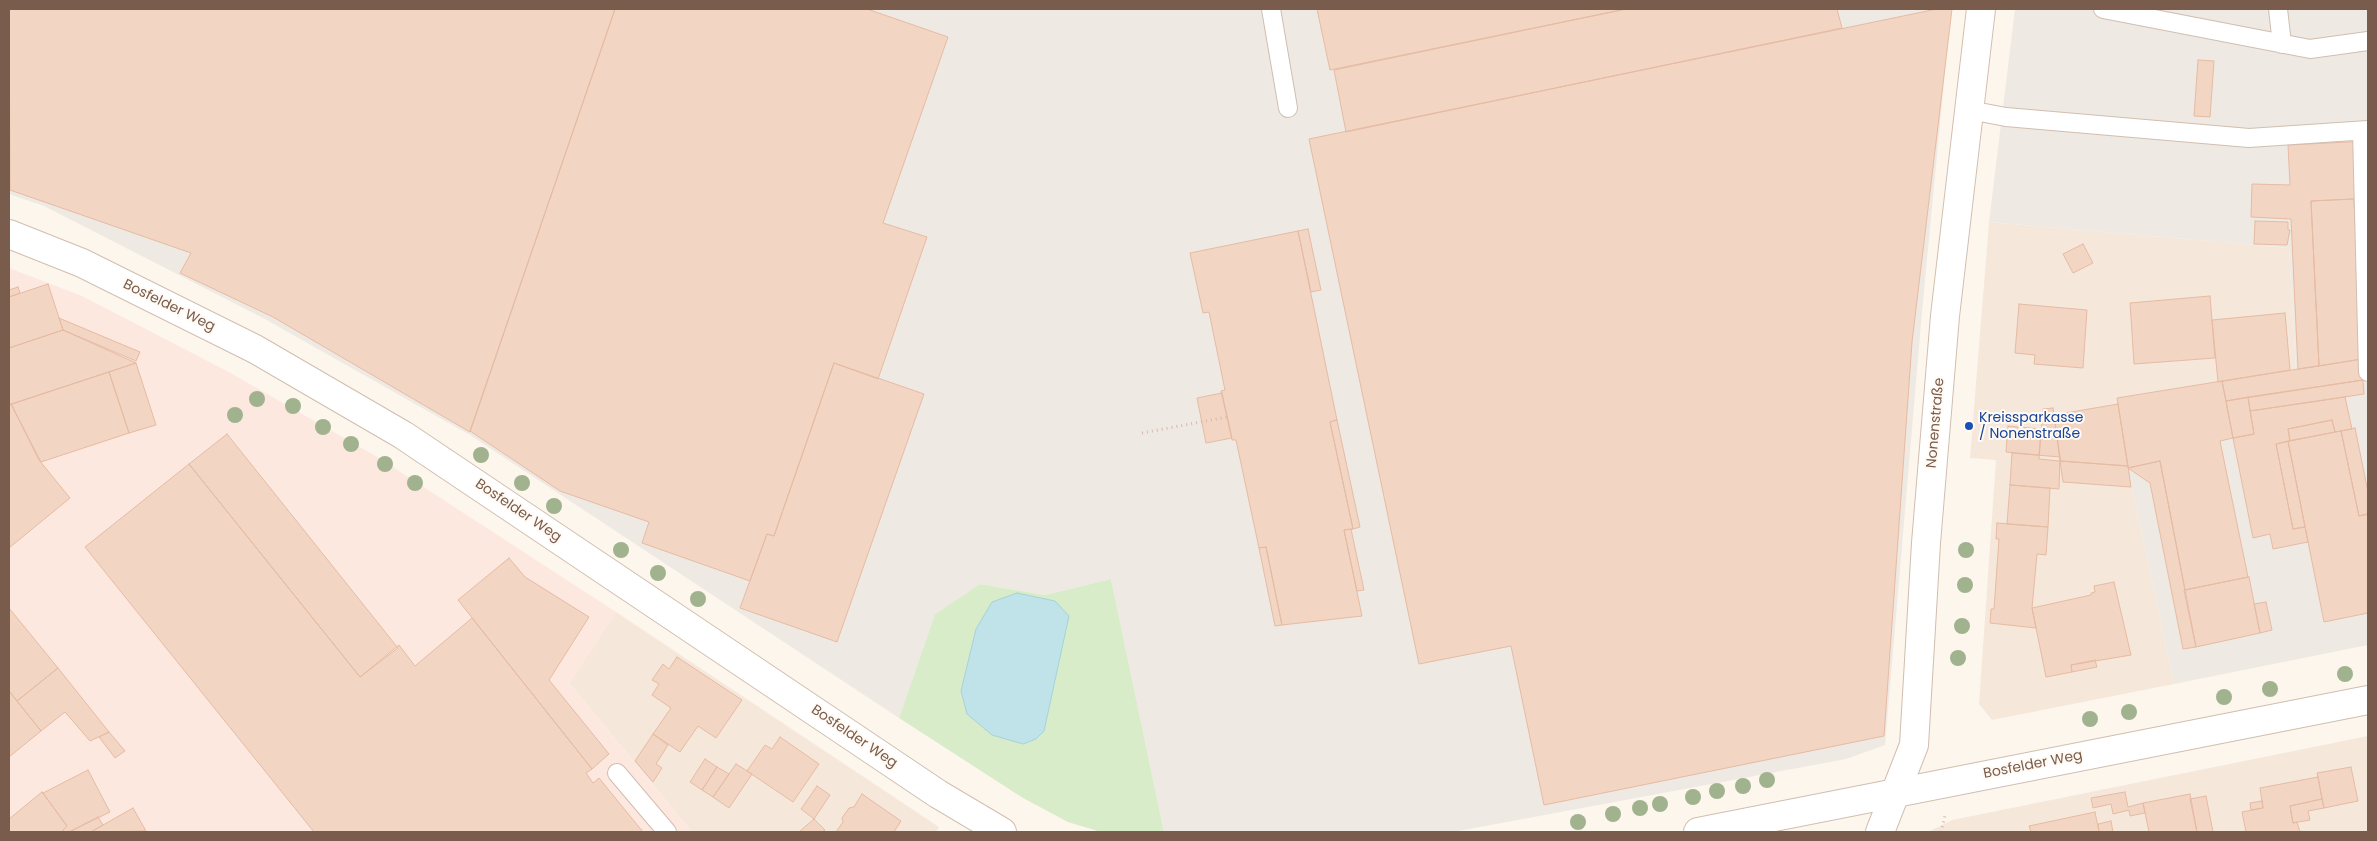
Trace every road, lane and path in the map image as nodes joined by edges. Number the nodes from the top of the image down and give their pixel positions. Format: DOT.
graph roads {
  1 [pos="1271,9"];
  2 [pos="1981,9"];
  3 [pos="2103,9"];
  4 [pos="2278,9"];
  5 [pos="2368,41"];
  6 [pos="2282,44"];
  7 [pos="1288,108"];
  8 [pos="1969,110"];
  9 [pos="2365,130"];
  10 [pos="9,234"];
  11 [pos="2368,372"];
  12 [pos="1227,417"];
  13 [pos="1142,433"];
  14 [pos="2368,700"];
  15 [pos="617,773"];
  16 [pos="1895,793"];
  17 [pos="984,828"];
  18 [pos="667,832"];
  19 [pos="1698,832"];
  20 [pos="1880,832"];
  1 -- 7 [label="lane"];
  2 -- 8 [label="street, Nonenstraße"];
  3 -- 6 [label="lane"];
  4 -- 6 [label="lane"];
  5 -- 6 [label="lane"];
  8 -- 9 [label="lane"];
  8 -- 16 [label="street, Nonenstraße"];
  9 -- 11 [label="lane"];
  10 -- 17 [label="street, Bosfelder Weg"];
  12 -- 13 [label="path"];
  14 -- 16 [label="street, Bosfelder Weg"];
  15 -- 18 [label="lane"];
  16 -- 19 [label="street, Bosfelder Weg"];
  16 -- 20 [label="street, Nonenstraße"];
}
